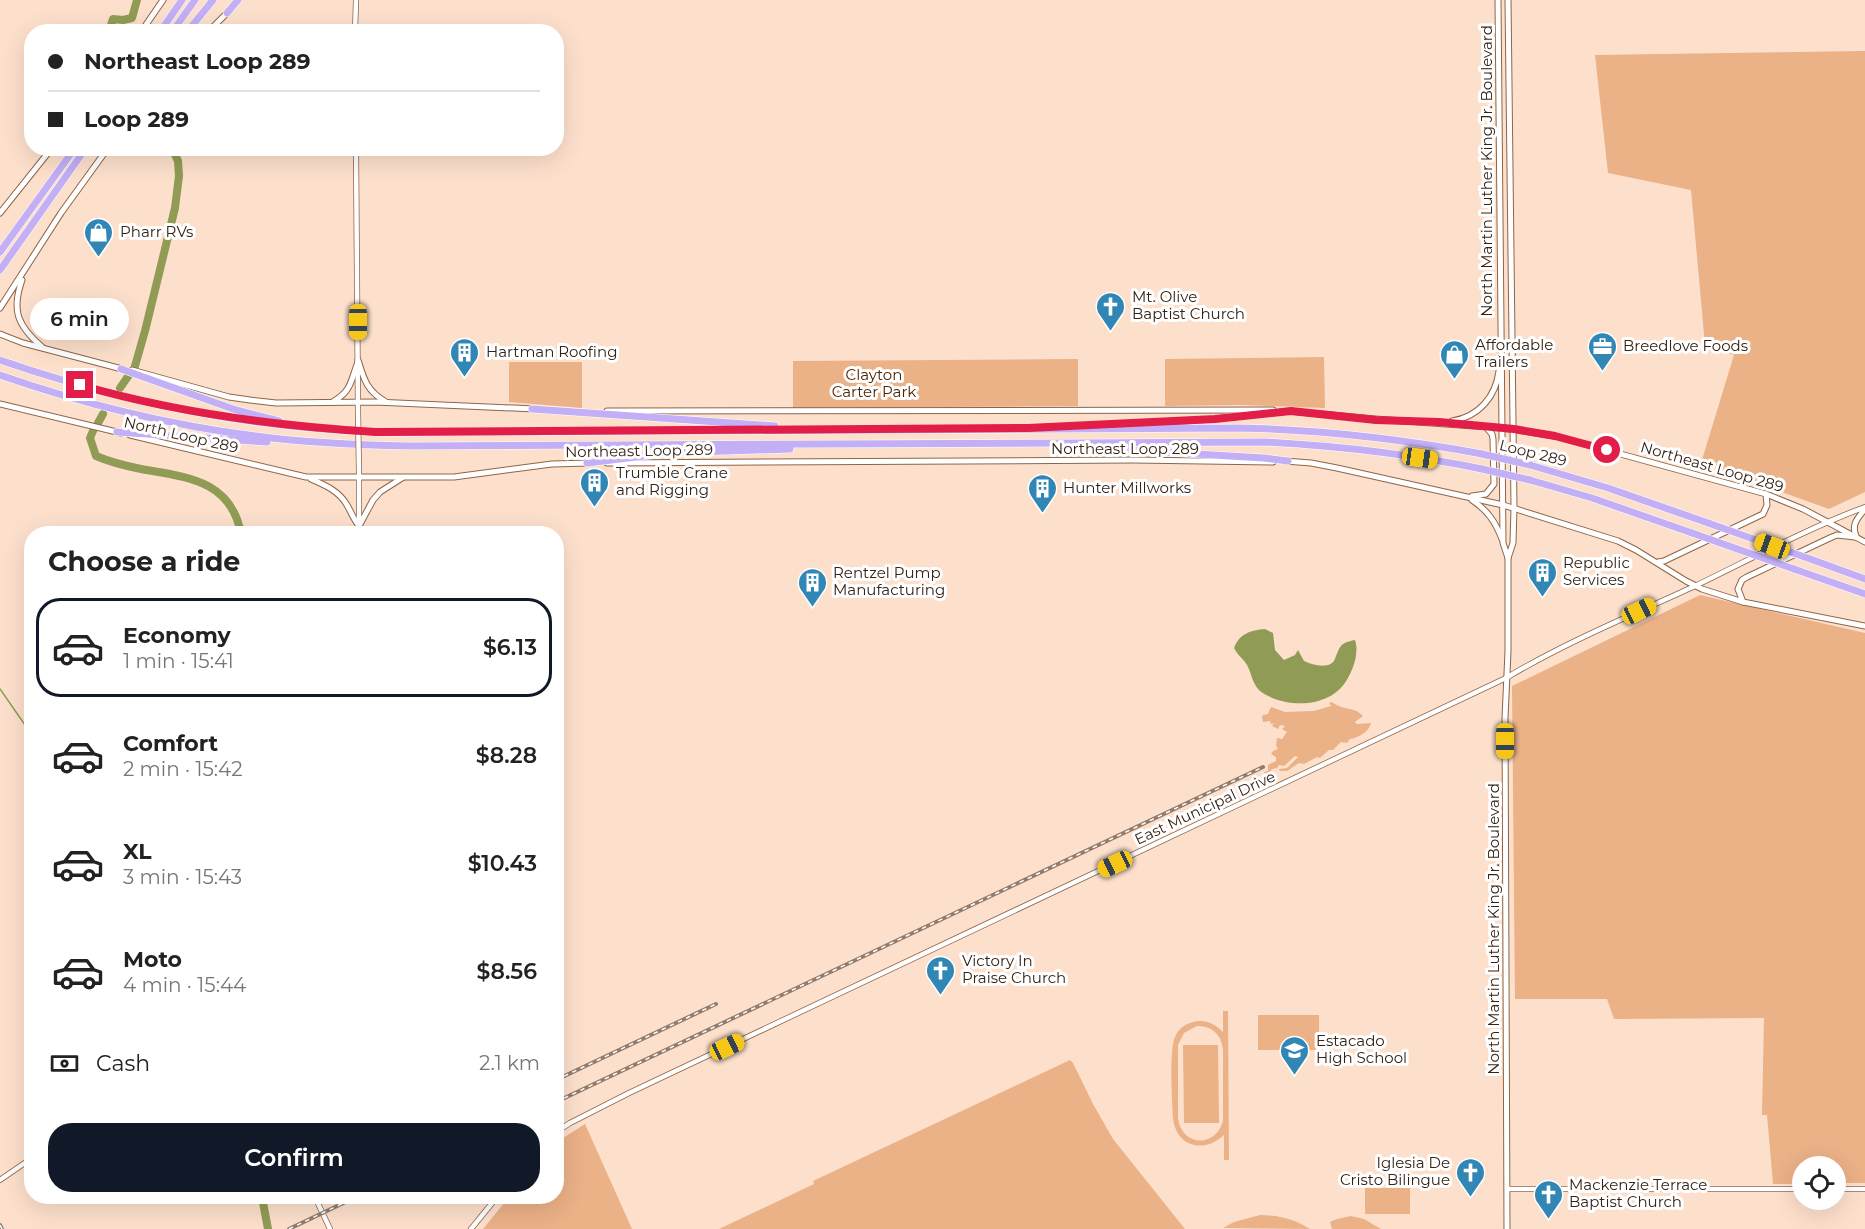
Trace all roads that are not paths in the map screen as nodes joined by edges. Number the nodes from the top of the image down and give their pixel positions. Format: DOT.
graph roads {
  1 [pos="163,0"];
  2 [pos="177,0"];
  3 [pos="182,0"];
  4 [pos="195,0"];
  5 [pos="213,0"];
  6 [pos="238,0"];
  7 [pos="243,0"];
  8 [pos="356,0"];
  9 [pos="1498,0"];
  10 [pos="1508,0"];
  11 [pos="227,13"];
  12 [pos="146,24"];
  13 [pos="163,24"];
  14 [pos="164,24"];
  15 [pos="178,24"];
  16 [pos="194,24"];
  17 [pos="216,24"];
  18 [pos="356,24"];
  19 [pos="46,156"];
  20 [pos="69,156"];
  21 [pos="80,156"];
  22 [pos="84,156"];
  23 [pos="102,156"];
  24 [pos="356,156"];
  25 [pos="60,185"];
  26 [pos="0,213"];
  27 [pos="0,252"];
  28 [pos="0,270"];
  29 [pos="25,271"];
  30 [pos="0,308"];
  31 [pos="0,334"];
  32 [pos="1511,338"];
  33 [pos="44,348"];
  34 [pos="1501,352"];
  35 [pos="0,360"];
  36 [pos="358,360"];
  37 [pos="121,369"];
  38 [pos="0,375"];
  39 [pos="333,402"];
  40 [pos="358,402"];
  41 [pos="386,402"];
  42 [pos="0,404"];
  43 [pos="532,409"];
  44 [pos="1291,411"];
  45 [pos="1439,422"];
  46 [pos="1484,426"];
  47 [pos="1028,428"];
  48 [pos="1503,428"];
  49 [pos="332,429"];
  50 [pos="846,429"];
  51 [pos="1514,429"];
  52 [pos="117,432"];
  53 [pos="308,442"];
  54 [pos="1034,443"];
  55 [pos="868,444"];
  56 [pos="1288,461"];
  57 [pos="587,463"];
  58 [pos="359,475"];
  59 [pos="306,477"];
  60 [pos="403,478"];
  61 [pos="1766,494"];
  62 [pos="1468,497"];
  63 [pos="1503,504"];
  64 [pos="1514,508"];
  65 [pos="1865,508"];
  66 [pos="1827,522"];
  67 [pos="359,526"];
  68 [pos="1856,537"];
  69 [pos="1865,542"];
  70 [pos="1503,543"];
  71 [pos="1508,558"];
  72 [pos="1657,562"];
  73 [pos="1865,579"];
  74 [pos="1694,586"];
  75 [pos="1865,594"];
  76 [pos="1743,602"];
  77 [pos="1865,627"];
  78 [pos="1506,678"];
  79 [pos="564,1127"];
  80 [pos="24,1164"];
  81 [pos="0,1180"];
  82 [pos="1507,1189"];
  83 [pos="1792,1189"];
  84 [pos="1846,1189"];
  85 [pos="1865,1189"];
  86 [pos="318,1204"];
  87 [pos="491,1204"];
  88 [pos="330,1229"];
  89 [pos="471,1229"];
  90 [pos="1507,1229"];
  1 -- 12 [label="main road"];
  2 -- 13 [label="highway"];
  3 -- 14 [label="highway"];
  4 -- 15 [label="highway"];
  5 -- 16 [label="highway"];
  6 -- 11 [label="highway"];
  7 -- 11 [label="main road"];
  8 -- 18 [label="street"];
  9 -- 34 [label="main road, North Martin Luther King Jr. Boulevard"];
  10 -- 32 [label="main road, North Martin Luther King Jr. Boulevard"];
  11 -- 17 [label="main road"];
  19 -- 26 [label="main road"];
  20 -- 27 [label="highway"];
  21 -- 25 [label="highway"];
  22 -- 25 [label="highway"];
  23 -- 29 [label="main road"];
  24 -- 36 [label="street"];
  25 -- 28 [label="highway"];
  29 -- 30 [label="main road"];
  29 -- 33 [label="main road"];
  31 -- 33 [label="main road"];
  32 -- 34 [label="main road"];
  32 -- 51 [label="main road, North Martin Luther King Jr. Boulevard"];
  33 -- 37 [label="main road"];
  34 -- 45 [label="main road"];
  34 -- 48 [label="main road, North Martin Luther King Jr. Boulevard"];
  35 -- 49 [label="highway, Loop 289"];
  36 -- 39 [label="main road"];
  36 -- 40 [label="street"];
  36 -- 41 [label="main road"];
  37 -- 39 [label="main road"];
  37 -- 49 [label="highway"];
  38 -- 53 [label="highway, Loop 289"];
  39 -- 40 [label="main road"];
  40 -- 41 [label="main road, Northeast Loop 289"];
  40 -- 58 [label="street, bridge"];
  41 -- 43 [label="main road, Northeast Loop 289"];
  42 -- 52 [label="main road, North Loop 289"];
  43 -- 44 [label="main road, Northeast Loop 289"];
  43 -- 50 [label="highway"];
  44 -- 45 [label="main road, Northeast Loop 289"];
  44 -- 47 [label="highway"];
  45 -- 46 [label="main road, Northeast Loop 289"];
  46 -- 48 [label="main road, Northeast Loop 289"];
  46 -- 62 [label="main road"];
  47 -- 50 [label="highway, Loop 289"];
  47 -- 73 [label="highway, Loop 289, bridge"];
  48 -- 51 [label="main road, Northeast Loop 289"];
  48 -- 63 [label="main road, North Martin Luther King Jr. Boulevard"];
  49 -- 50 [label="highway, Loop 289"];
  51 -- 61 [label="main road, Northeast Loop 289"];
  51 -- 64 [label="main road, North Martin Luther King Jr. Boulevard"];
  52 -- 53 [label="highway"];
  52 -- 59 [label="main road, North Loop 289"];
  53 -- 55 [label="highway, Loop 289"];
  54 -- 55 [label="highway, Loop 289"];
  54 -- 56 [label="highway"];
  54 -- 75 [label="highway, Loop 289, bridge"];
  55 -- 57 [label="highway"];
  56 -- 57 [label="main road, Northeast Loop 289"];
  56 -- 62 [label="main road, Northeast Loop 289"];
  57 -- 60 [label="main road, Northeast Loop 289"];
  58 -- 59 [label="main road, North Loop 289"];
  58 -- 60 [label="main road, Northeast Loop 289"];
  58 -- 67 [label="street"];
  59 -- 67 [label="main road"];
  60 -- 67 [label="main road"];
  61 -- 66 [label="main road, Northeast Loop 289"];
  61 -- 72 [label="main road"];
  62 -- 63 [label="main road, Northeast Loop 289"];
  62 -- 70 [label="main road"];
  63 -- 64 [label="main road, Northeast Loop 289"];
  63 -- 70 [label="main road, North Martin Luther King Jr. Boulevard"];
  64 -- 71 [label="main road, North Martin Luther King Jr. Boulevard"];
  64 -- 72 [label="main road, Northeast Loop 289"];
  65 -- 66 [label="street, East Municipal Drive"];
  65 -- 68 [label="main road"];
  66 -- 68 [label="main road, Northeast Loop 289"];
  66 -- 74 [label="street, East Municipal Drive"];
  68 -- 69 [label="main road, Northeast Loop 289"];
  68 -- 76 [label="main road"];
  70 -- 71 [label="main road, North Martin Luther King Jr. Boulevard"];
  71 -- 78 [label="main road, North Martin Luther King Jr. Boulevard"];
  72 -- 74 [label="main road, Northeast Loop 289"];
  74 -- 76 [label="main road, Northeast Loop 289"];
  74 -- 78 [label="street, East Municipal Drive"];
  76 -- 77 [label="main road, Northeast Loop 289"];
  78 -- 79 [label="street, East Municipal Drive"];
  78 -- 82 [label="main road, North Martin Luther King Jr. Boulevard"];
  80 -- 81 [label="street"];
  82 -- 83 [label="street"];
  82 -- 90 [label="main road, North Martin Luther King Jr. Boulevard"];
  84 -- 85 [label="street"];
  86 -- 88 [label="street"];
  87 -- 89 [label="street"];
}
